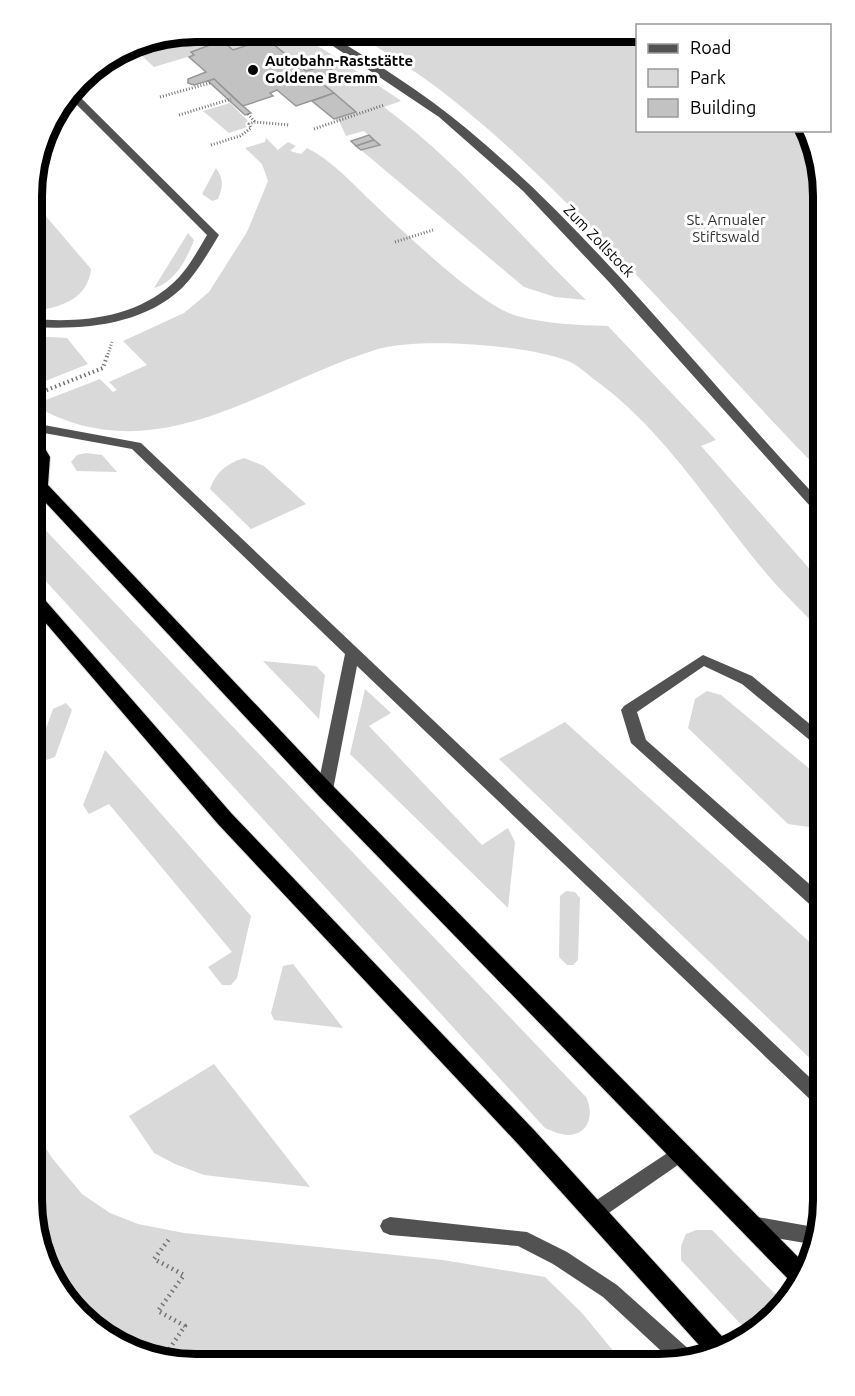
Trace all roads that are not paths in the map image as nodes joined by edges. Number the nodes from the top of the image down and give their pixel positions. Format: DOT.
graph roads {
  1 [pos="333,42"];
  2 [pos="77,98"];
  3 [pos="42,323"];
  4 [pos="42,429"];
  5 [pos="42,488"];
  6 [pos="813,501"];
  7 [pos="42,607"];
  8 [pos="353,651"];
  9 [pos="813,735"];
  10 [pos="326,790"];
  11 [pos="813,897"];
  12 [pos="813,1091"];
  13 [pos="681,1152"];
  14 [pos="593,1213"];
  15 [pos="752,1225"];
  16 [pos="390,1226"];
  17 [pos="809,1235"];
  18 [pos="796,1270"];
  19 [pos="713,1344"];
  20 [pos="678,1353"];
  1 -- 6 [label="street, Zum Zollstock"];
  2 -- 3 [label="street"];
  4 -- 8 [label="street"];
  5 -- 10 [label="highway"];
  7 -- 14 [label="highway"];
  8 -- 10 [label="street"];
  8 -- 12 [label="street"];
  9 -- 11 [label="street"];
  10 -- 13 [label="highway"];
  13 -- 14 [label="street"];
  13 -- 15 [label="highway"];
  14 -- 19 [label="highway"];
  15 -- 17 [label="street"];
  15 -- 18 [label="highway"];
  16 -- 20 [label="street"];
}
